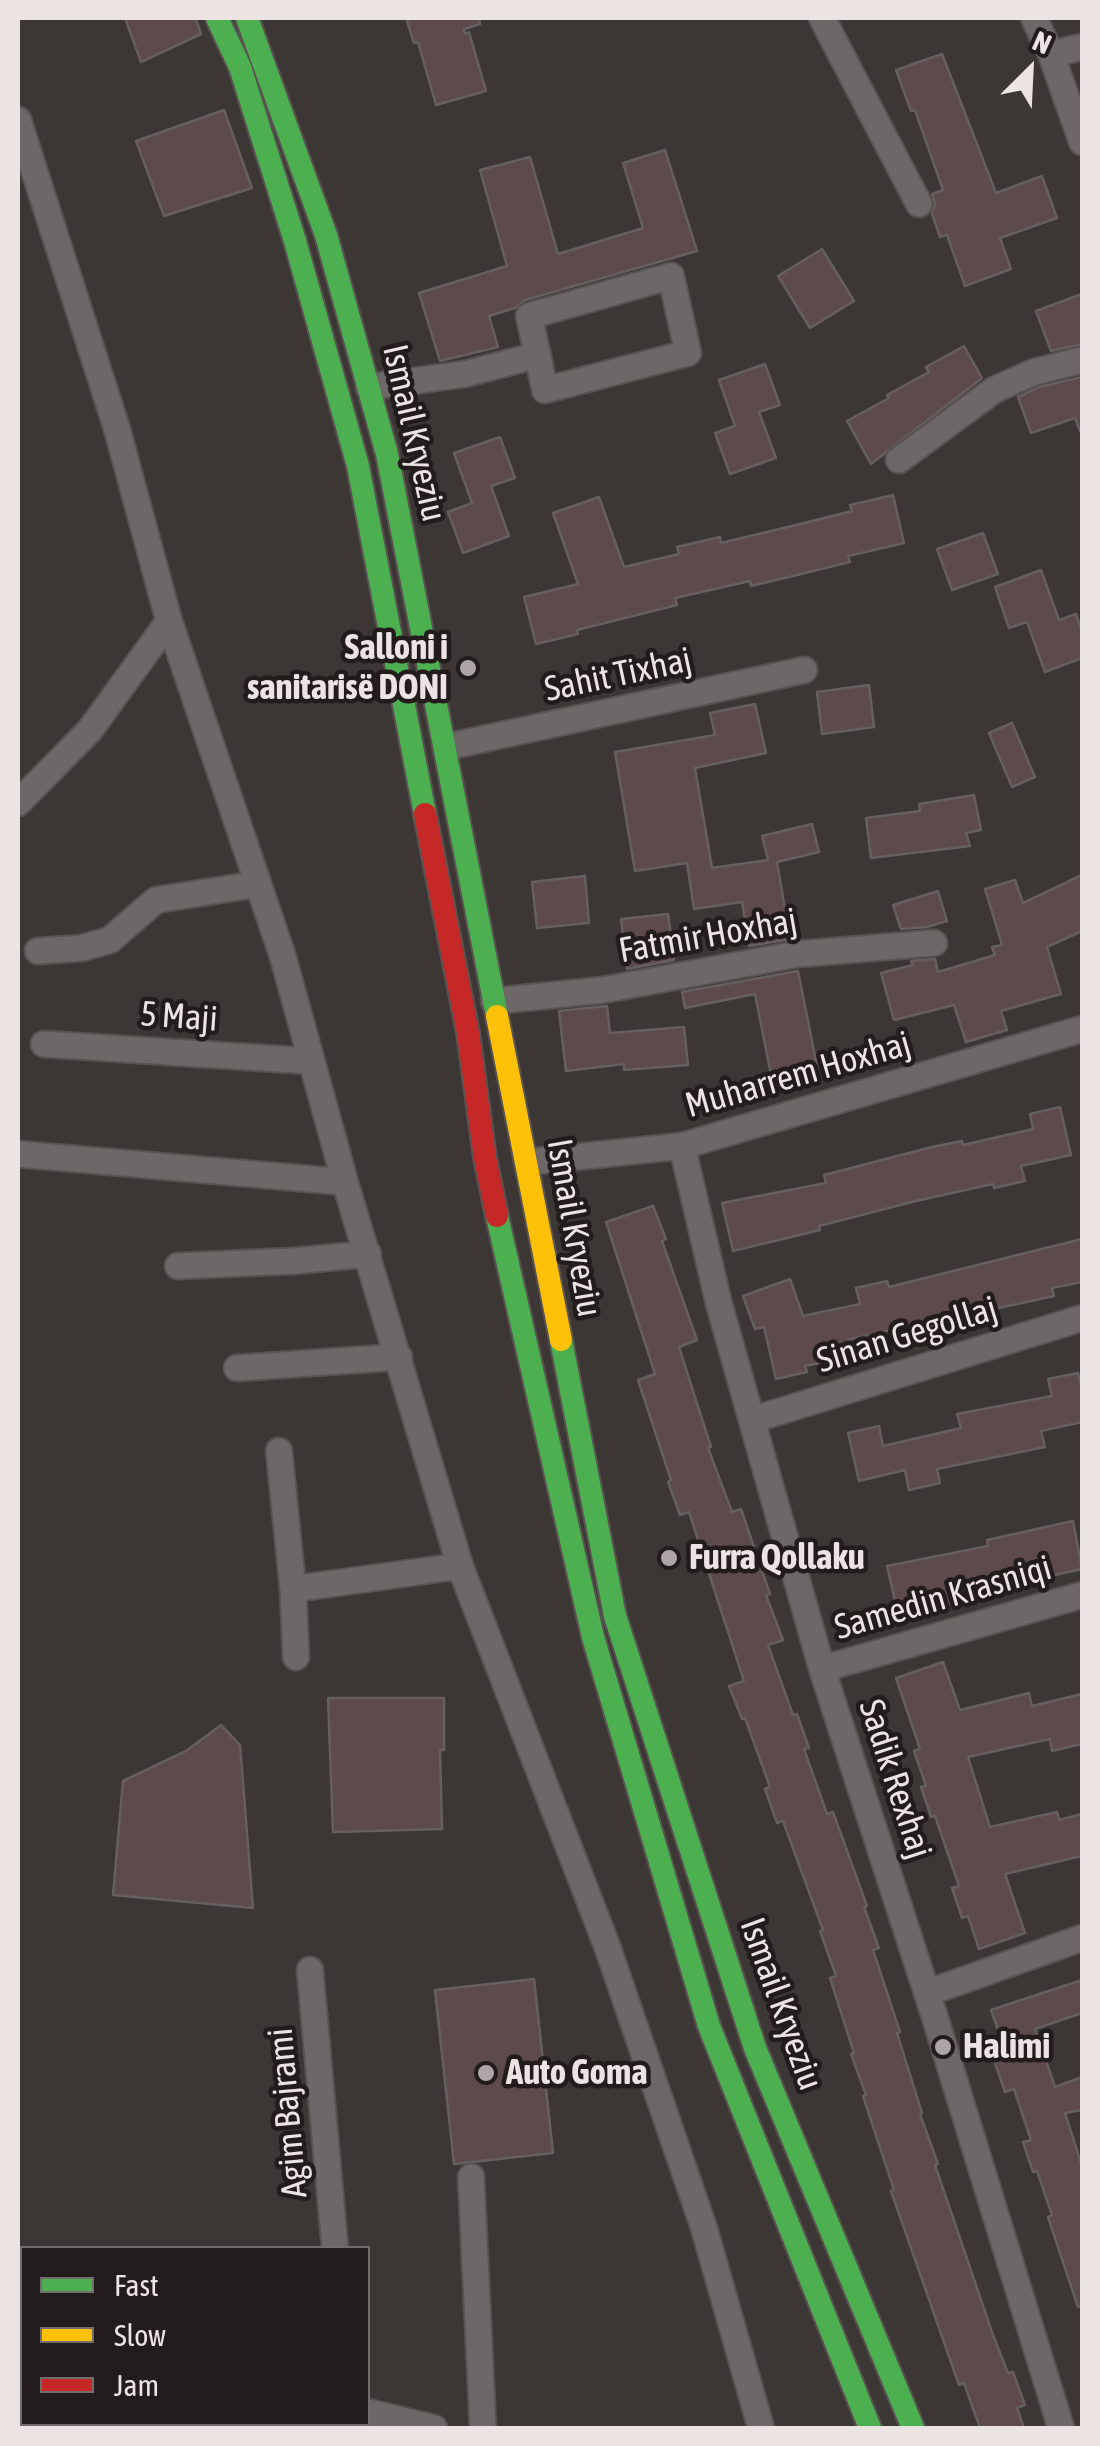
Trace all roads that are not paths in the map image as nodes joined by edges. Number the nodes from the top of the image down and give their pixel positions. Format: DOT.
graph roads {
  1 [pos="217,18"];
  2 [pos="246,18"];
  3 [pos="822,18"];
  4 [pos="1034,18"];
  5 [pos="1082,47"];
  6 [pos="1051,54"];
  7 [pos="18,120"];
  8 [pos="1082,142"];
  9 [pos="919,204"];
  10 [pos="538,355"];
  11 [pos="1082,360"];
  12 [pos="370,387"];
  13 [pos="899,460"];
  14 [pos="169,621"];
  15 [pos="804,670"];
  16 [pos="446,747"];
  17 [pos="18,803"];
  18 [pos="258,884"];
  19 [pos="934,943"];
  20 [pos="38,951"];
  21 [pos="494,1001"];
  22 [pos="1082,1029"];
  23 [pos="44,1044"];
  24 [pos="310,1061"];
  25 [pos="682,1146"];
  26 [pos="18,1154"];
  27 [pos="527,1162"];
  28 [pos="345,1182"];
  29 [pos="368,1254"];
  30 [pos="178,1266"];
  31 [pos="1082,1318"];
  32 [pos="399,1358"];
  33 [pos="237,1368"];
  34 [pos="752,1420"];
  35 [pos="278,1451"];
  36 [pos="460,1566"];
  37 [pos="293,1589"];
  38 [pos="1082,1595"];
  39 [pos="296,1657"];
  40 [pos="822,1669"];
  41 [pos="1082,1938"];
  42 [pos="310,1970"];
  43 [pos="926,1993"];
  44 [pos="471,2177"];
  45 [pos="335,2246"];
  46 [pos="370,2412"];
  47 [pos="434,2428"];
  48 [pos="484,2428"];
  49 [pos="762,2428"];
  50 [pos="870,2428"];
  51 [pos="913,2428"];
  52 [pos="1061,2428"];
  1 -- 50 [label="main road, Ismail Kryeziu"];
  2 -- 12 [label="main road, Ismail Kryeziu"];
  3 -- 9 [label="street"];
  4 -- 6 [label="street"];
  5 -- 6 [label="street"];
  6 -- 8 [label="street"];
  7 -- 14 [label="street"];
  10 -- 10 [label="street"];
  10 -- 12 [label="street"];
  11 -- 13 [label="street"];
  12 -- 16 [label="main road, Ismail Kryeziu"];
  14 -- 17 [label="street"];
  14 -- 18 [label="street"];
  15 -- 16 [label="street, Sahit Tixhaj"];
  16 -- 21 [label="main road, Ismail Kryeziu"];
  18 -- 20 [label="street"];
  18 -- 24 [label="street"];
  19 -- 21 [label="street, Fatmir Hoxhaj"];
  21 -- 27 [label="main road, Ismail Kryeziu"];
  22 -- 25 [label="street, Muharrem Hoxhaj"];
  23 -- 24 [label="street, 5 Maji"];
  24 -- 28 [label="street"];
  25 -- 27 [label="street, Muharrem Hoxhaj"];
  25 -- 34 [label="street, Sadik Rexhaj"];
  26 -- 28 [label="street"];
  27 -- 51 [label="main road, Ismail Kryeziu"];
  28 -- 29 [label="street"];
  29 -- 30 [label="street"];
  29 -- 32 [label="street"];
  31 -- 34 [label="street, Sinan Gegollaj"];
  32 -- 33 [label="street"];
  32 -- 36 [label="street"];
  34 -- 40 [label="street, Sadik Rexhaj"];
  35 -- 37 [label="street"];
  36 -- 37 [label="street"];
  36 -- 49 [label="street"];
  37 -- 39 [label="street"];
  38 -- 40 [label="street, Samedin Krasniqi"];
  40 -- 43 [label="street, Sadik Rexhaj"];
  41 -- 43 [label="street"];
  42 -- 45 [label="street, Agim Bajrami"];
  43 -- 52 [label="street, Sadik Rexhaj"];
  44 -- 48 [label="street"];
  46 -- 47 [label="street"];
}
